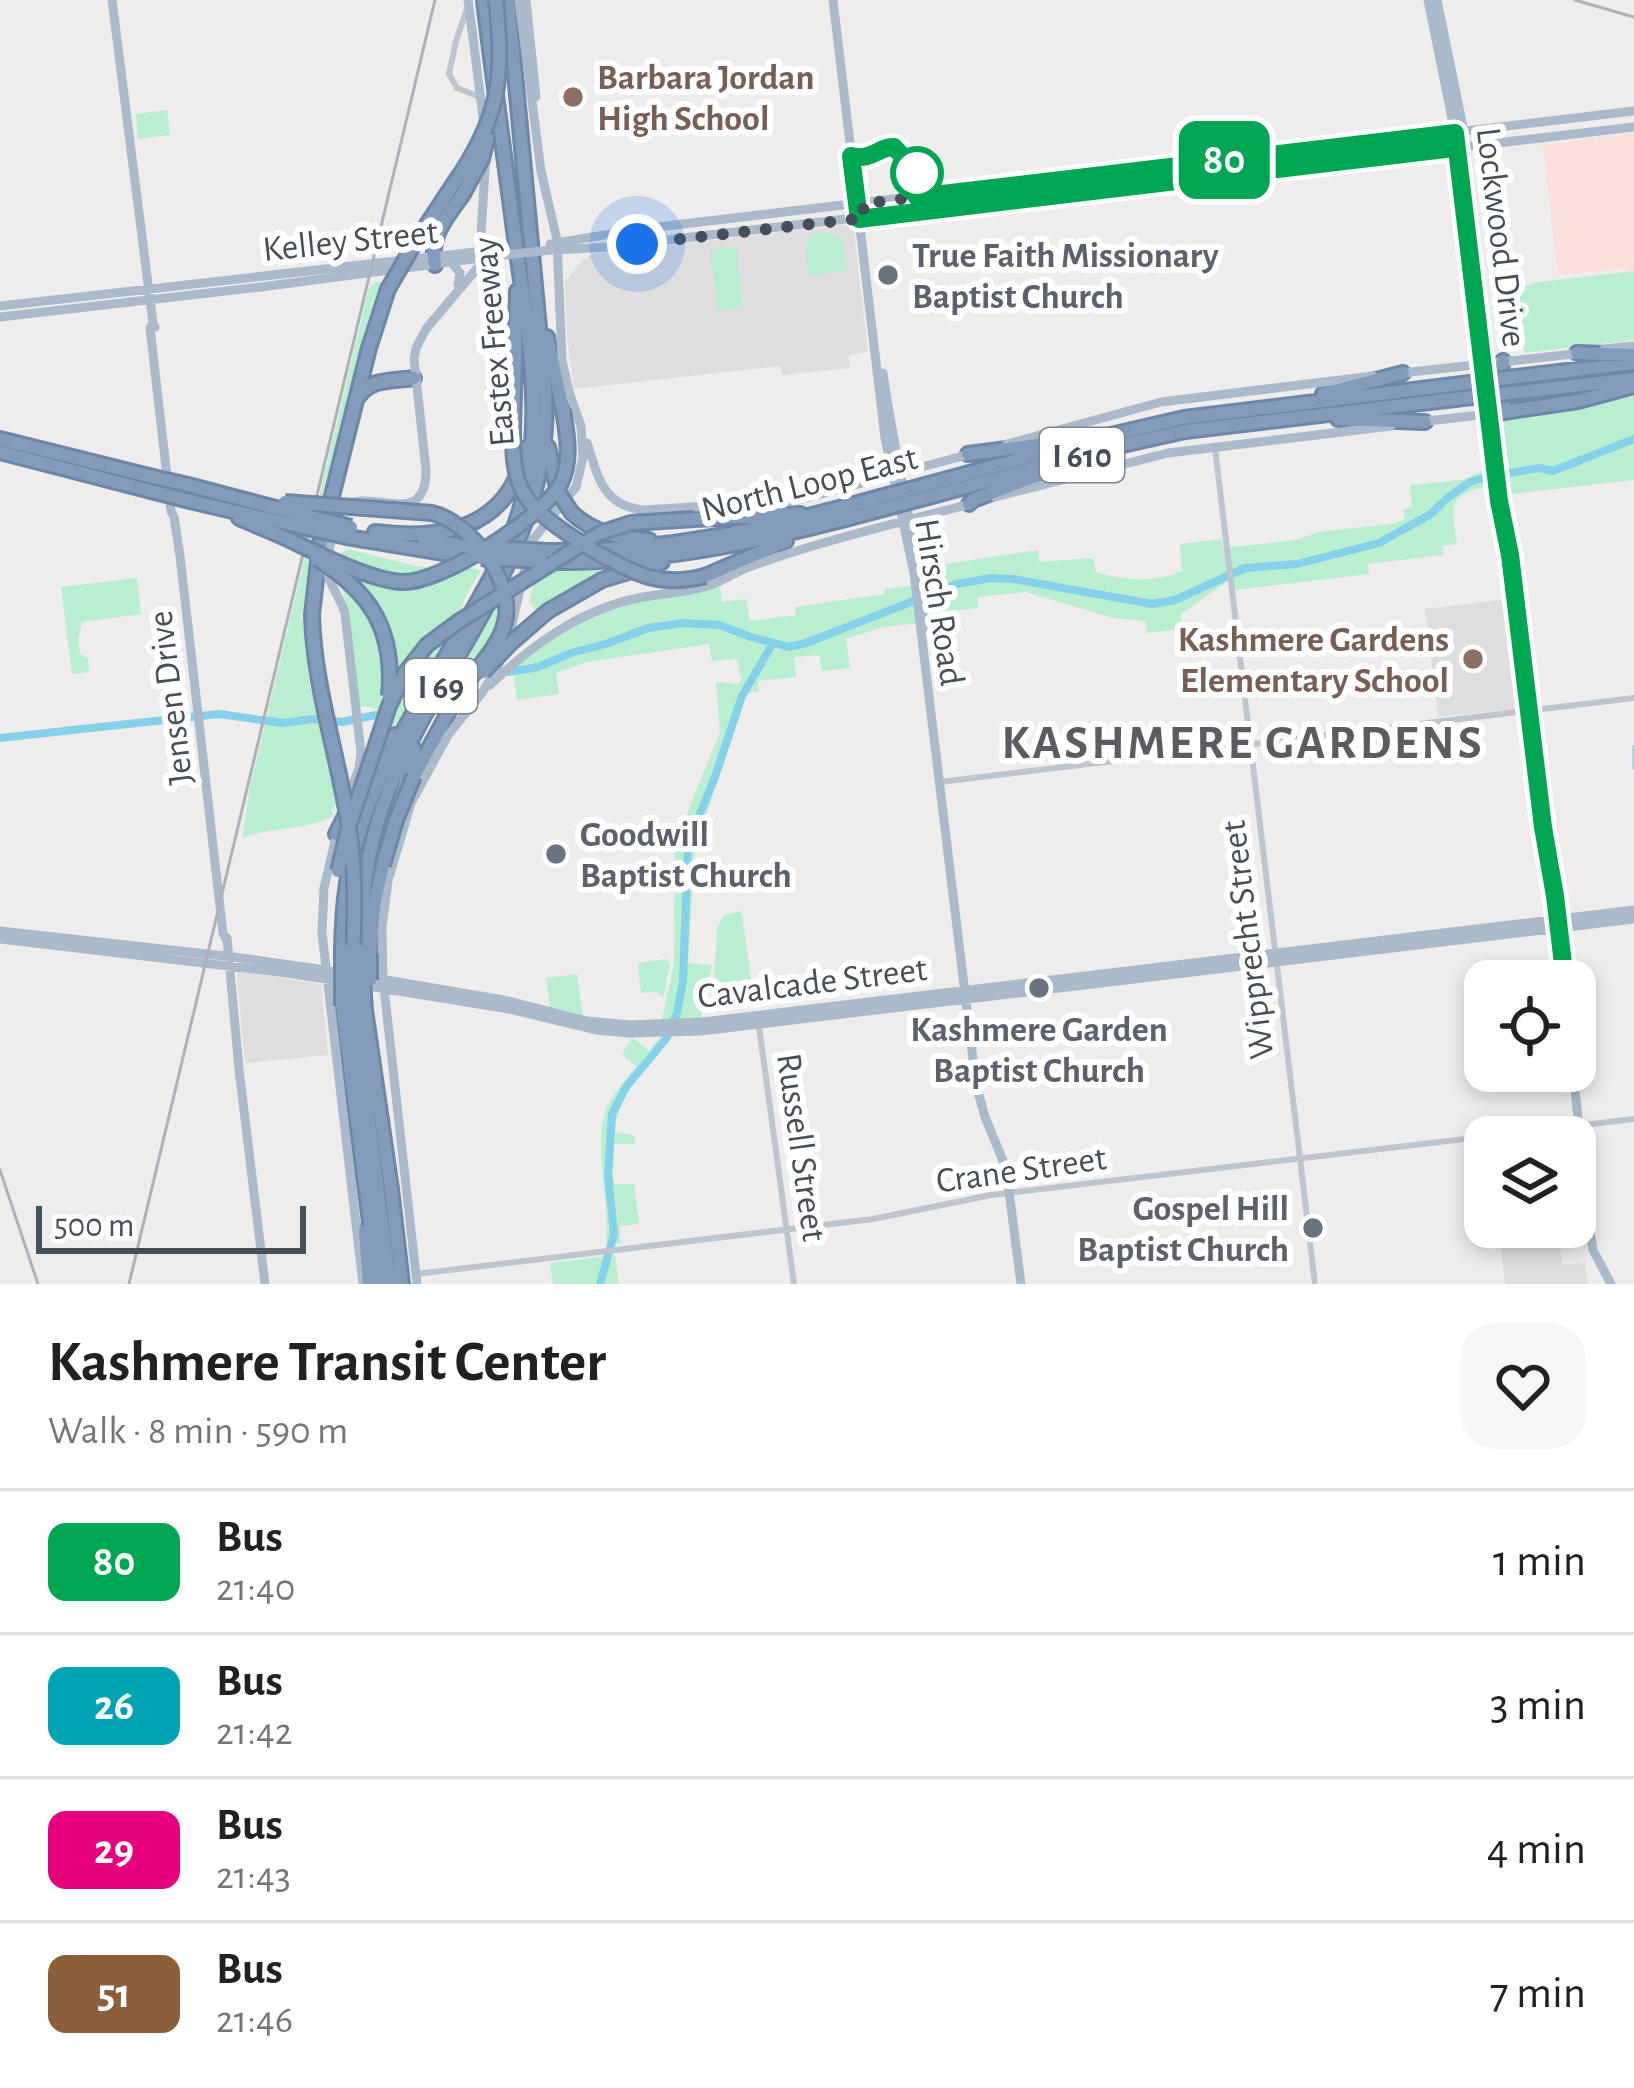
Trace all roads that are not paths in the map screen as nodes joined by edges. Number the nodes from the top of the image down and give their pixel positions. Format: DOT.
graph roads {
  1 [pos="112,0"];
  2 [pos="470,0"];
  3 [pos="484,0"];
  4 [pos="496,0"];
  5 [pos="508,0"];
  6 [pos="522,0"];
  7 [pos="836,0"];
  8 [pos="1432,0"];
  9 [pos="516,22"];
  10 [pos="479,28"];
  11 [pos="478,78"];
  12 [pos="465,91"];
  13 [pos="480,97"];
  14 [pos="1634,111"];
  15 [pos="1634,127"];
  16 [pos="536,132"];
  17 [pos="1460,132"];
  18 [pos="1462,148"];
  19 [pos="458,189"];
  20 [pos="860,204"];
  21 [pos="861,218"];
  22 [pos="481,220"];
  23 [pos="515,236"];
  24 [pos="554,247"];
  25 [pos="461,254"];
  26 [pos="479,255"];
  27 [pos="434,261"];
  28 [pos="452,262"];
  29 [pos="458,285"];
  30 [pos="535,289"];
  31 [pos="149,294"];
  32 [pos="452,297"];
  33 [pos="0,306"];
  34 [pos="0,317"];
  35 [pos="877,349"];
  36 [pos="1577,353"];
  37 [pos="1634,355"];
  38 [pos="1490,360"];
  39 [pos="1467,366"];
  40 [pos="1403,373"];
  41 [pos="414,378"];
  42 [pos="1634,383"];
  43 [pos="1509,386"];
  44 [pos="533,387"];
  45 [pos="358,397"];
  46 [pos="880,400"];
  47 [pos="1291,411"];
  48 [pos="1502,415"];
  49 [pos="1455,418"];
  50 [pos="1425,422"];
  51 [pos="581,426"];
  52 [pos="546,429"];
  53 [pos="891,434"];
  54 [pos="0,440"];
  55 [pos="1105,443"];
  56 [pos="1215,446"];
  57 [pos="0,452"];
  58 [pos="968,454"];
  59 [pos="912,470"];
  60 [pos="895,474"];
  61 [pos="872,480"];
  62 [pos="154,484"];
  63 [pos="192,494"];
  64 [pos="969,504"];
  65 [pos="836,515"];
  66 [pos="924,516"];
  67 [pos="280,517"];
  68 [pos="900,523"];
  69 [pos="349,532"];
  70 [pos="375,532"];
  71 [pos="914,542"];
  72 [pos="702,546"];
  73 [pos="463,551"];
  74 [pos="919,588"];
  75 [pos="445,680"];
  76 [pos="430,685"];
  77 [pos="482,693"];
  78 [pos="461,695"];
  79 [pos="1634,698"];
  80 [pos="1529,712"];
  81 [pos="386,715"];
  82 [pos="1250,744"];
  83 [pos="943,782"];
  84 [pos="337,829"];
  85 [pos="387,862"];
  86 [pos="1630,915"];
  87 [pos="1554,924"];
  88 [pos="0,935"];
  89 [pos="340,948"];
  90 [pos="324,952"];
  91 [pos="374,955"];
  92 [pos="1275,957"];
  93 [pos="1557,960"];
  94 [pos="229,961"];
  95 [pos="332,974"];
  96 [pos="383,984"];
  97 [pos="492,984"];
  98 [pos="401,987"];
  99 [pos="967,995"];
  100 [pos="486,1000"];
  101 [pos="362,1009"];
  102 [pos="759,1021"];
  103 [pos="1634,1119"];
  104 [pos="1596,1124"];
  105 [pos="1464,1140"];
  106 [pos="1300,1159"];
  107 [pos="1013,1193"];
  108 [pos="370,1212"];
  109 [pos="787,1228"];
  110 [pos="1596,1248"];
  111 [pos="411,1281"];
  112 [pos="265,1284"];
  113 [pos="366,1284"];
  114 [pos="378,1284"];
  115 [pos="389,1284"];
  116 [pos="794,1284"];
  117 [pos="1024,1284"];
  118 [pos="1315,1284"];
  119 [pos="1614,1284"];
  1 -- 31 [label="main road, Jensen Drive"];
  2 -- 10 [label="main road, bridge"];
  2 -- 12 [label="street"];
  3 -- 10 [label="highway, Eastex Freeway / I 69"];
  4 -- 19 [label="highway, bridge"];
  5 -- 9 [label="highway, Eastex Freeway / I 69"];
  6 -- 9 [label="main road"];
  6 -- 16 [label="main road"];
  7 -- 20 [label="main road, Hirsch Road"];
  8 -- 17 [label="main road, Lockwood Drive"];
  9 -- 16 [label="main road"];
  9 -- 30 [label="highway, Eastex Freeway / I 69"];
  10 -- 11 [label="main road"];
  10 -- 23 [label="highway, Eastex Freeway / I 69"];
  11 -- 12 [label="street"];
  11 -- 13 [label="main road"];
  12 -- 13 [label="street"];
  13 -- 22 [label="main road"];
  14 -- 17 [label="main road, Kelley Street"];
  15 -- 18 [label="main road, Kelley Street"];
  16 -- 24 [label="main road"];
  17 -- 18 [label="main road, Lockwood Drive"];
  17 -- 20 [label="main road, Kelley Street"];
  18 -- 21 [label="main road, Kelley Street"];
  18 -- 38 [label="main road, Lockwood Drive"];
  19 -- 27 [label="highway"];
  19 -- 45 [label="highway, I 69, bridge"];
  20 -- 21 [label="main road, Hirsch Road"];
  20 -- 24 [label="main road, Kelley Street"];
  21 -- 24 [label="main road, Kelley Street"];
  21 -- 35 [label="main road, Hirsch Road"];
  22 -- 25 [label="main road"];
  22 -- 26 [label="main road"];
  23 -- 44 [label="highway, Eastex Freeway / I 69"];
  23 -- 65 [label="highway, bridge"];
  24 -- 26 [label="main road, Kelley Street, bridge"];
  24 -- 51 [label="main road"];
  25 -- 26 [label="main road, Kelley Street"];
  25 -- 27 [label="main road, Kelley Street"];
  26 -- 28 [label="main road, Kelley Street"];
  26 -- 29 [label="main road"];
  26 -- 32 [label="main road"];
  27 -- 28 [label="main road, Kelley Street"];
  27 -- 31 [label="main road, Kelley Street"];
  28 -- 29 [label="main road"];
  29 -- 32 [label="main road"];
  30 -- 52 [label="highway, Eastex Freeway / I 69"];
  30 -- 67 [label="highway, bridge"];
  31 -- 33 [label="main road, Kelley Street"];
  31 -- 34 [label="main road, Kelley Street"];
  31 -- 94 [label="main road, Jensen Drive"];
  32 -- 41 [label="main road"];
  35 -- 46 [label="main road, Hirsch Road"];
  35 -- 53 [label="main road, Hirsch Road"];
  36 -- 37 [label="highway"];
  36 -- 38 [label="main road"];
  37 -- 43 [label="highway, North Loop East / I 610"];
  38 -- 39 [label="main road"];
  38 -- 48 [label="main road, Lockwood Drive"];
  38 -- 48 [label="highway"];
  39 -- 40 [label="main road"];
  39 -- 49 [label="main road"];
  40 -- 47 [label="highway"];
  40 -- 58 [label="main road"];
  41 -- 45 [label="highway"];
  41 -- 84 [label="main road"];
  42 -- 43 [label="highway, North Loop East / I 610"];
  42 -- 48 [label="highway"];
  43 -- 47 [label="highway, North Loop East / I 610, bridge"];
  44 -- 70 [label="highway"];
  44 -- 76 [label="highway, Eastex Freeway / I 69"];
  45 -- 101 [label="highway, I 69, bridge"];
  46 -- 53 [label="main road"];
  46 -- 60 [label="main road, Hirsch Road"];
  47 -- 50 [label="highway"];
  47 -- 55 [label="highway, North Loop East / I 610"];
  48 -- 49 [label="main road"];
  48 -- 80 [label="main road, Lockwood Drive"];
  49 -- 50 [label="main road"];
  50 -- 56 [label="main road"];
  51 -- 61 [label="main road"];
  51 -- 77 [label="main road"];
  52 -- 72 [label="highway, bridge"];
  52 -- 75 [label="highway, Eastex Freeway / I 69"];
  53 -- 60 [label="main road, Hirsch Road"];
  54 -- 62 [label="highway"];
  55 -- 58 [label="highway"];
  55 -- 64 [label="highway"];
  55 -- 65 [label="highway, North Loop East / I 610, bridge"];
  56 -- 64 [label="main road"];
  56 -- 82 [label="street, Wipprecht Street"];
  57 -- 62 [label="highway"];
  58 -- 59 [label="main road"];
  59 -- 60 [label="main road"];
  59 -- 66 [label="main road"];
  60 -- 61 [label="main road"];
  60 -- 68 [label="main road, Hirsch Road"];
  61 -- 68 [label="main road"];
  62 -- 63 [label="highway, bridge"];
  63 -- 67 [label="highway"];
  63 -- 67 [label="highway"];
  64 -- 66 [label="main road"];
  65 -- 72 [label="highway, North Loop East / I 610"];
  65 -- 81 [label="highway, bridge"];
  66 -- 68 [label="main road"];
  66 -- 71 [label="main road"];
  67 -- 69 [label="highway, North Loop East / I 610, bridge"];
  67 -- 78 [label="highway, bridge"];
  67 -- 81 [label="highway, bridge"];
  68 -- 71 [label="main road, Hirsch Road"];
  68 -- 74 [label="main road, Hirsch Road"];
  68 -- 77 [label="main road"];
  69 -- 70 [label="highway, North Loop East / I 610"];
  69 -- 73 [label="highway, North Loop East / I 610"];
  70 -- 73 [label="highway, North Loop East / I 610"];
  71 -- 74 [label="main road, Hirsch Road"];
  72 -- 73 [label="highway, North Loop East / I 610, bridge"];
  72 -- 78 [label="highway, bridge"];
  74 -- 83 [label="main road, Hirsch Road"];
  75 -- 85 [label="highway"];
  75 -- 91 [label="highway, Eastex Freeway / I 69"];
  76 -- 84 [label="highway"];
  76 -- 89 [label="highway, Eastex Freeway / I 69"];
  77 -- 85 [label="main road"];
  78 -- 85 [label="highway, bridge"];
  79 -- 80 [label="street"];
  80 -- 82 [label="street"];
  80 -- 87 [label="main road, Lockwood Drive"];
  81 -- 89 [label="highway, bridge"];
  82 -- 83 [label="street"];
  82 -- 92 [label="street, Wipprecht Street"];
  83 -- 99 [label="main road, Hirsch Road"];
  84 -- 90 [label="main road"];
  85 -- 91 [label="highway"];
  86 -- 87 [label="main road, Cavalcade Street"];
  87 -- 92 [label="main road, Cavalcade Street"];
  87 -- 93 [label="main road, Lockwood Drive"];
  88 -- 94 [label="main road, Cavalcade Street"];
  89 -- 95 [label="highway, Eastex Freeway / I 69, bridge"];
  90 -- 91 [label="main road"];
  90 -- 95 [label="main road"];
  91 -- 96 [label="main road"];
  91 -- 98 [label="main road"];
  91 -- 101 [label="highway, Eastex Freeway / I 69, bridge"];
  92 -- 99 [label="main road, Cavalcade Street"];
  92 -- 106 [label="street, Wipprecht Street"];
  94 -- 95 [label="main road, Cavalcade Street"];
  94 -- 112 [label="main road, Jensen Drive"];
  95 -- 96 [label="main road, Cavalcade Street"];
  95 -- 101 [label="highway, Eastex Freeway / I 69, bridge"];
  96 -- 98 [label="main road, Cavalcade Street"];
  96 -- 101 [label="main road"];
  97 -- 100 [label="main road"];
  98 -- 100 [label="main road, Cavalcade Street"];
  98 -- 101 [label="main road"];
  99 -- 102 [label="main road, Cavalcade Street"];
  99 -- 107 [label="main road, Hirsch Road"];
  100 -- 102 [label="main road, Cavalcade Street"];
  101 -- 108 [label="highway, Eastex Freeway / I 69"];
  101 -- 111 [label="main road"];
  101 -- 111 [label="highway, Eastex Freeway / I 69"];
  101 -- 113 [label="main road"];
  101 -- 115 [label="highway"];
  102 -- 109 [label="street, Russell Street"];
  103 -- 104 [label="street, Crane Street"];
  105 -- 106 [label="street, Crane Street"];
  106 -- 107 [label="street, Crane Street"];
  106 -- 118 [label="street, Wipprecht Street"];
  107 -- 109 [label="street, Crane Street"];
  107 -- 117 [label="main road, Hirsch Road"];
  108 -- 113 [label="highway"];
  108 -- 114 [label="highway, Eastex Freeway / I 69"];
  109 -- 111 [label="street, Crane Street"];
  109 -- 116 [label="street, Russell Street"];
  110 -- 119 [label="main road"];
}
